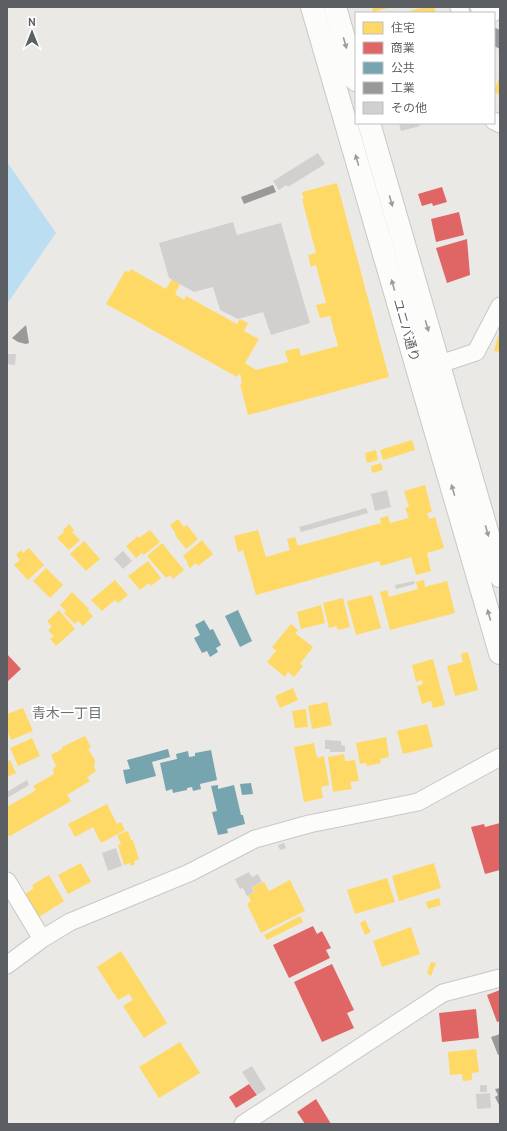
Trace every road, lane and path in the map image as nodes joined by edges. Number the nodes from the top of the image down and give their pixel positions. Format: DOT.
graph roads {
  1 [pos="312,7"];
  2 [pos="335,7"];
  3 [pos="479,7"];
  4 [pos="492,12"];
  5 [pos="355,77"];
  6 [pos="369,124"];
  7 [pos="500,306"];
  8 [pos="429,367"];
  9 [pos="500,576"];
  10 [pos="500,653"];
  11 [pos="500,757"];
  12 [pos="7,881"];
  13 [pos="42,939"];
  14 [pos="7,965"];
  15 [pos="500,978"];
  16 [pos="243,1124"];
  8 -- 1 [label="street, ユニバ通り, one-way"];
  2 -- 5 [label="street, one-way"];
  3 -- 4 [label="street"];
  6 -- 8 [label="street, ユニバ通り, one-way"];
  7 -- 8 [label="street"];
  8 -- 9 [label="street, ユニバ通り, one-way"];
  10 -- 8 [label="street, ユニバ通り, one-way"];
  11 -- 13 [label="street"];
  12 -- 13 [label="street"];
  13 -- 14 [label="street"];
  15 -- 16 [label="street"];
}
